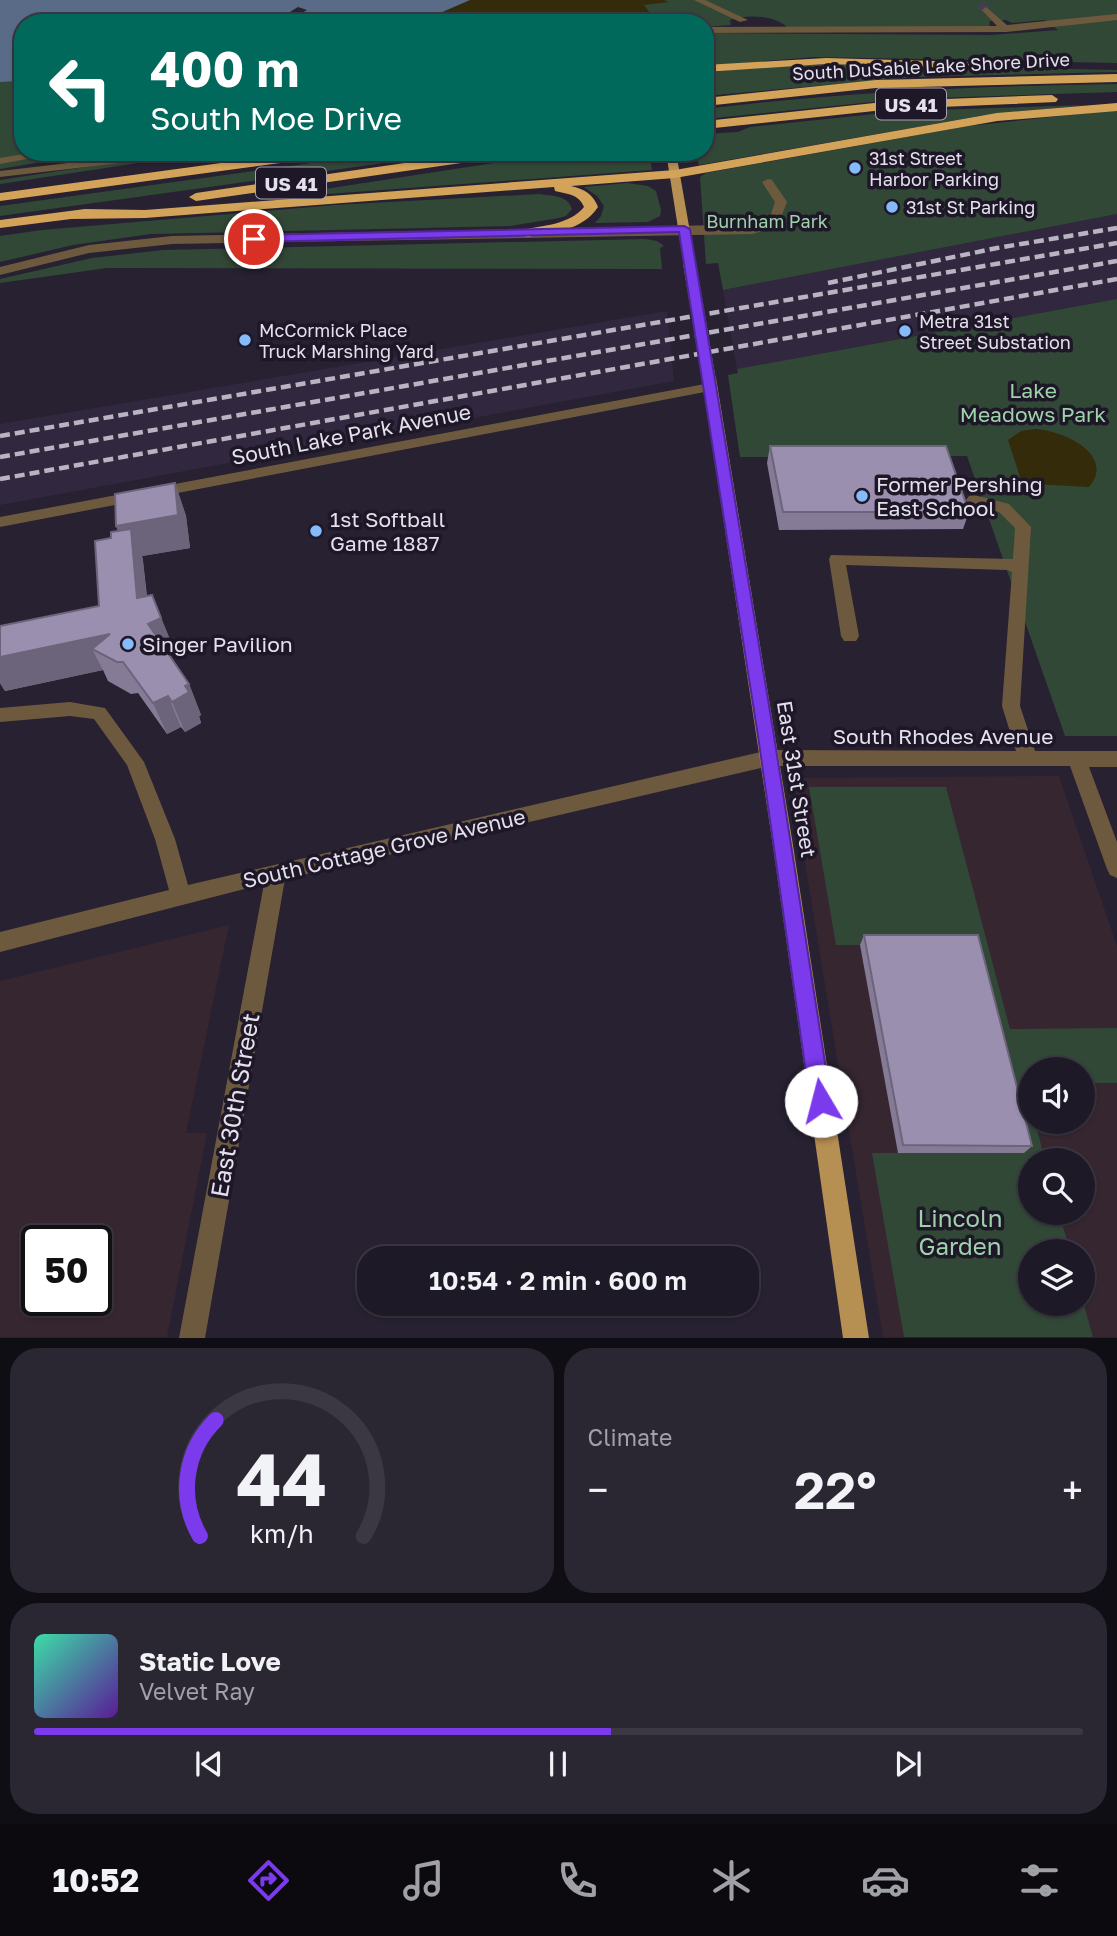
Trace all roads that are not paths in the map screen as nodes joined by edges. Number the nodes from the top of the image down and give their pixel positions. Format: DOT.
graph roads {
  1 [pos="698,0"];
  2 [pos="987,12"];
  3 [pos="1117,17"];
  4 [pos="743,20"];
  5 [pos="1003,27"];
  6 [pos="714,30"];
  7 [pos="736,30"];
  8 [pos="782,31"];
  9 [pos="1021,67"];
  10 [pos="1035,67"];
  11 [pos="714,68"];
  12 [pos="1117,68"];
  13 [pos="1117,78"];
  14 [pos="1117,98"];
  15 [pos="714,101"];
  16 [pos="1117,107"];
  17 [pos="714,124"];
  18 [pos="3,160"];
  19 [pos="95,161"];
  20 [pos="194,161"];
  21 [pos="266,161"];
  22 [pos="447,161"];
  23 [pos="673,161"];
  24 [pos="4,173"];
  25 [pos="675,174"];
  26 [pos="768,182"];
  27 [pos="541,186"];
  28 [pos="0,188"];
  29 [pos="0,197"];
  30 [pos="72,215"];
  31 [pos="0,224"];
  32 [pos="684,229"];
  33 [pos="528,233"];
  34 [pos="0,271"];
  35 [pos="709,383"];
  36 [pos="974,500"];
  37 [pos="0,522"];
  38 [pos="1022,570"];
  39 [pos="850,636"];
  40 [pos="0,715"];
  41 [pos="769,758"];
  42 [pos="1028,759"];
  43 [pos="1077,759"];
  44 [pos="1117,759"];
  45 [pos="1117,869"];
  46 [pos="276,873"];
  47 [pos="181,897"];
  48 [pos="0,942"];
  49 [pos="192,1338"];
  50 [pos="856,1338"];
  1 -- 4 [label="street"];
  2 -- 5 [label="street"];
  3 -- 5 [label="street"];
  4 -- 7 [label="street"];
  4 -- 8 [label="street"];
  5 -- 8 [label="street"];
  6 -- 7 [label="street"];
  7 -- 8 [label="street"];
  9 -- 11 [label="highway"];
  10 -- 12 [label="highway"];
  13 -- 15 [label="highway, South DuSable Lake Shore Drive / US 41"];
  14 -- 17 [label="highway, South DuSable Lake Shore Drive / US 41"];
  16 -- 25 [label="highway"];
  18 -- 24 [label="street"];
  19 -- 24 [label="street"];
  20 -- 28 [label="highway"];
  21 -- 29 [label="highway, US 41"];
  22 -- 30 [label="highway, US 41"];
  23 -- 25 [label="main road, East 31st Street"];
  25 -- 27 [label="highway"];
  25 -- 32 [label="main road, East 31st Street"];
  26 -- 32 [label="street"];
  27 -- 30 [label="highway"];
  27 -- 33 [label="highway"];
  30 -- 31 [label="highway, US 41"];
  32 -- 33 [label="street"];
  32 -- 35 [label="main road, East 31st Street, bridge"];
  33 -- 34 [label="street"];
  35 -- 37 [label="street, South Lake Park Avenue"];
  35 -- 41 [label="main road, East 31st Street"];
  36 -- 38 [label="street"];
  38 -- 39 [label="street"];
  38 -- 42 [label="street"];
  40 -- 47 [label="street"];
  41 -- 42 [label="street, South Rhodes Avenue"];
  41 -- 46 [label="street, South Cottage Grove Avenue"];
  41 -- 50 [label="main road, East 31st Street"];
  42 -- 43 [label="street, South Rhodes Avenue"];
  43 -- 44 [label="street, South Rhodes Avenue"];
  43 -- 45 [label="street"];
  46 -- 47 [label="street, South Cottage Grove Avenue"];
  46 -- 49 [label="street, East 30th Street"];
  47 -- 48 [label="street, South Cottage Grove Avenue"];
}
